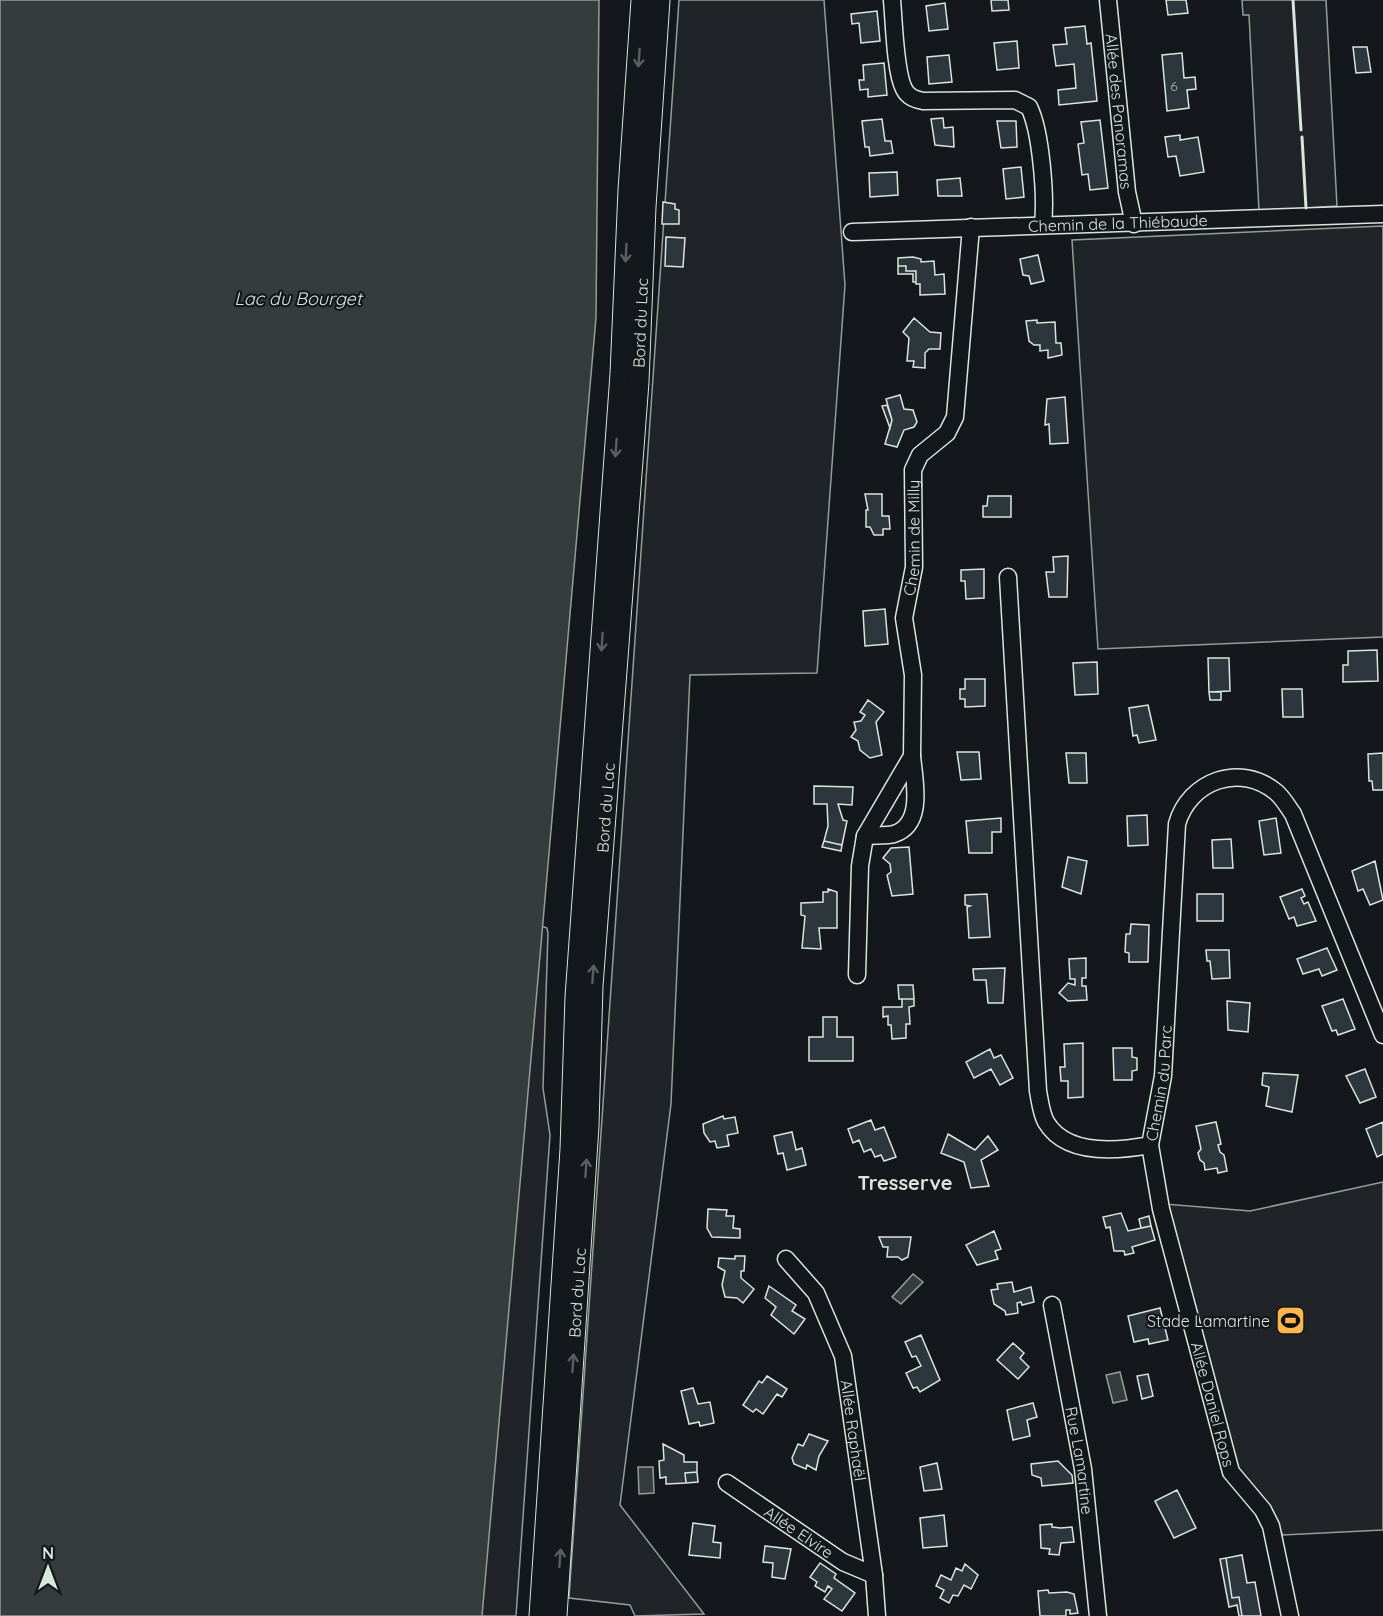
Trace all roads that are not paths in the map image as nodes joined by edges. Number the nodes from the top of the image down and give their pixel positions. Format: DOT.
graph roads {
  1 [pos="642,0"];
  2 [pos="659,0"];
  3 [pos="892,0"];
  4 [pos="1108,0"];
  5 [pos="1383,214"];
  6 [pos="1043,224"];
  7 [pos="1134,224"];
  8 [pos="971,228"];
  9 [pos="852,232"];
  10 [pos="1008,577"];
  11 [pos="912,756"];
  12 [pos="866,836"];
  13 [pos="858,975"];
  14 [pos="1383,1035"];
  15 [pos="1150,1145"];
  16 [pos="786,1259"];
  17 [pos="1052,1305"];
  18 [pos="727,1483"];
  19 [pos="874,1575"];
  20 [pos="540,1616"];
  21 [pos="556,1616"];
  22 [pos="877,1616"];
  23 [pos="1098,1616"];
  24 [pos="1290,1616"];
  1 -- 20 [label="main road, Bord du Lac, one-way"];
  21 -- 2 [label="main road, Bord du Lac, one-way"];
  3 -- 6 [label="street"];
  4 -- 7 [label="street, Allée des Panoramas"];
  5 -- 7 [label="street, Chemin de la Thiébaude"];
  6 -- 7 [label="street, Chemin de la Thiébaude"];
  6 -- 8 [label="street, Chemin de la Thiébaude"];
  8 -- 9 [label="street, Chemin de la Thiébaude"];
  8 -- 11 [label="street, Chemin de Milly"];
  10 -- 15 [label="street, Chemin du Parc"];
  11 -- 12 [label="street, Chemin de Milly"];
  11 -- 12 [label="street, Chemin de Milly"];
  12 -- 13 [label="street, Chemin de Milly"];
  14 -- 15 [label="street, Chemin du Parc"];
  15 -- 24 [label="street, Allée Daniel Rops"];
  16 -- 19 [label="street, Allée Raphaël"];
  17 -- 23 [label="street, Rue Lamartine"];
  18 -- 19 [label="street, Allée Elvire"];
  19 -- 22 [label="street, Allée Raphaël"];
}
